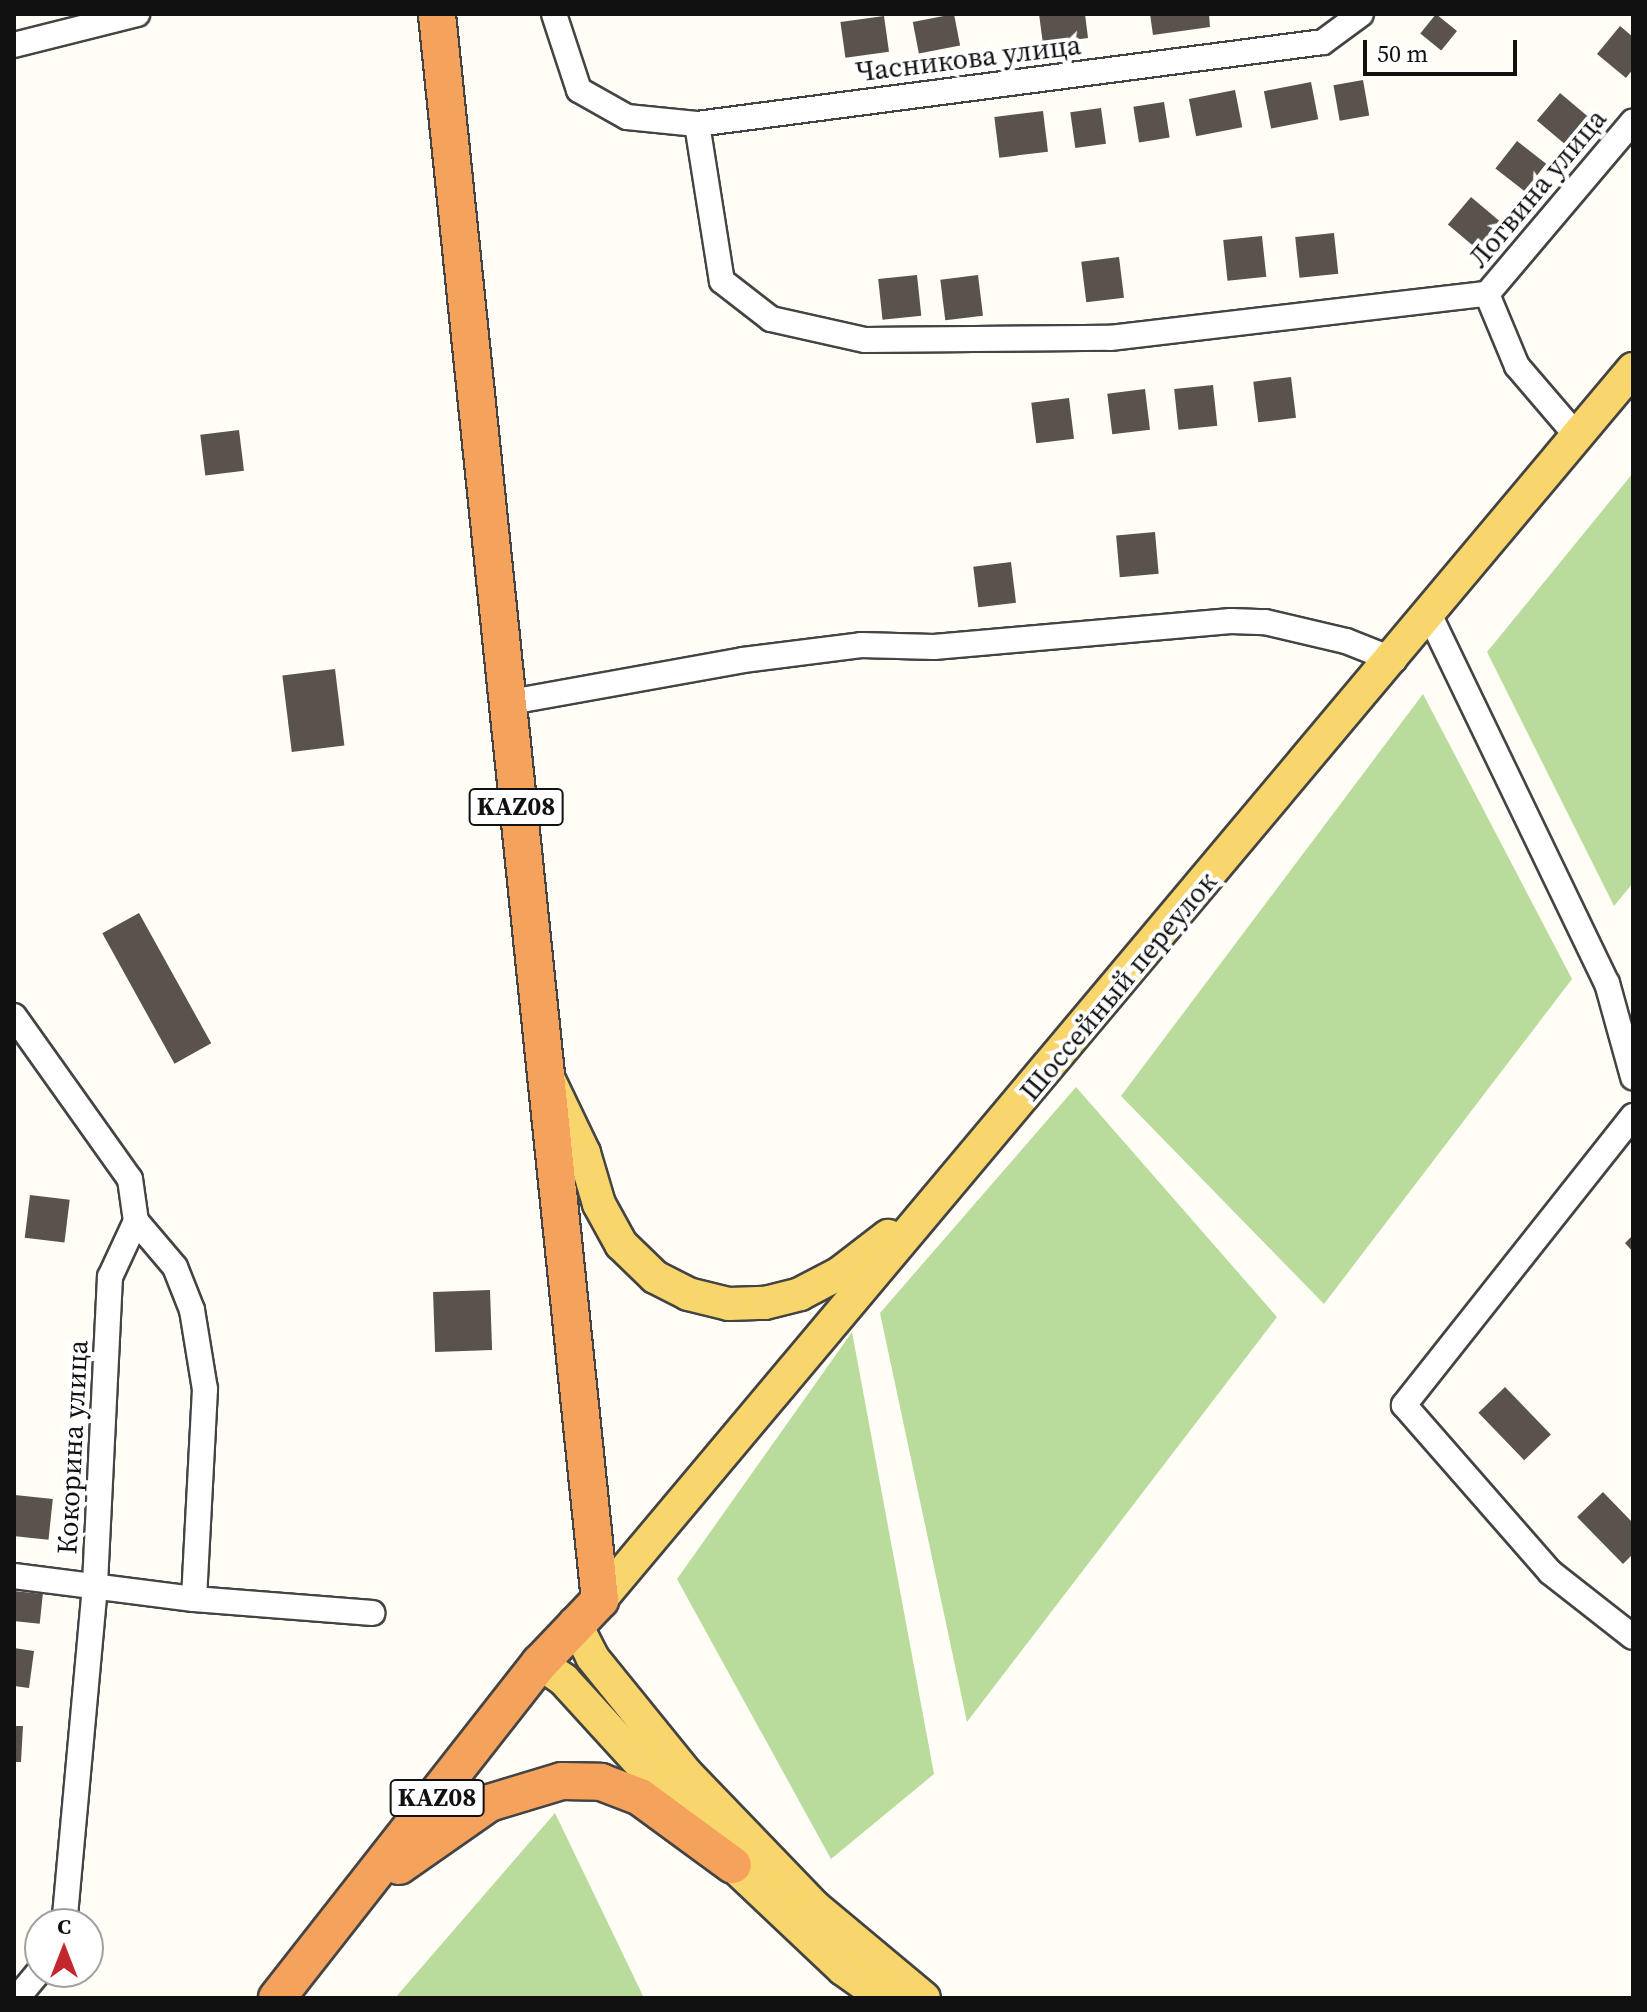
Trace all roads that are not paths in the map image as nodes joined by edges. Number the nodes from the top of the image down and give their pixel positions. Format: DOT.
graph roads {
  1 [pos="137,14"];
  2 [pos="437,14"];
  3 [pos="554,14"];
  4 [pos="1361,14"];
  5 [pos="14,45"];
  6 [pos="1633,121"];
  7 [pos="697,124"];
  8 [pos="1487,294"];
  9 [pos="1633,369"];
  10 [pos="1577,436"];
  11 [pos="1430,616"];
  12 [pos="1394,660"];
  13 [pos="505,703"];
  14 [pos="14,1016"];
  15 [pos="545,1072"];
  16 [pos="1633,1077"];
  17 [pos="1633,1116"];
  18 [pos="938,1198"];
  19 [pos="136,1221"];
  20 [pos="14,1576"];
  21 [pos="95,1586"];
  22 [pos="194,1599"];
  23 [pos="588,1611"];
  24 [pos="372,1613"];
  25 [pos="1633,1637"];
  26 [pos="540,1663"];
  27 [pos="733,1865"];
  28 [pos="365,1891"];
  29 [pos="65,1908"];
  30 [pos="277,1998"];
  31 [pos="884,1998"];
  32 [pos="924,1998"];
  1 -- 5 [label="street"];
  2 -- 13 [label="highway, KAZ08"];
  3 -- 7 [label="street, Часникова улица"];
  4 -- 7 [label="street, Часникова улица"];
  6 -- 8 [label="street, Логвина улица"];
  7 -- 8 [label="street"];
  8 -- 10 [label="street"];
  9 -- 10 [label="main road, Шоссейный переулок"];
  10 -- 11 [label="main road, Шоссейный переулок"];
  11 -- 12 [label="main road, Шоссейный переулок"];
  11 -- 16 [label="street"];
  12 -- 13 [label="street"];
  12 -- 18 [label="main road, Шоссейный переулок"];
  13 -- 15 [label="highway, KAZ08"];
  14 -- 19 [label="street"];
  15 -- 18 [label="main road"];
  15 -- 23 [label="highway, KAZ08"];
  17 -- 25 [label="street"];
  18 -- 23 [label="main road, Шоссейный переулок"];
  19 -- 21 [label="street, Кокорина улица"];
  19 -- 22 [label="street"];
  20 -- 21 [label="street"];
  21 -- 22 [label="street"];
  21 -- 29 [label="street, Кокорина улица"];
  22 -- 24 [label="street"];
  23 -- 26 [label="highway, KAZ08"];
  23 -- 32 [label="main road"];
  26 -- 27 [label="main road"];
  26 -- 28 [label="highway, KAZ08"];
  27 -- 28 [label="highway"];
  27 -- 31 [label="main road"];
  28 -- 30 [label="highway, KAZ08"];
}
